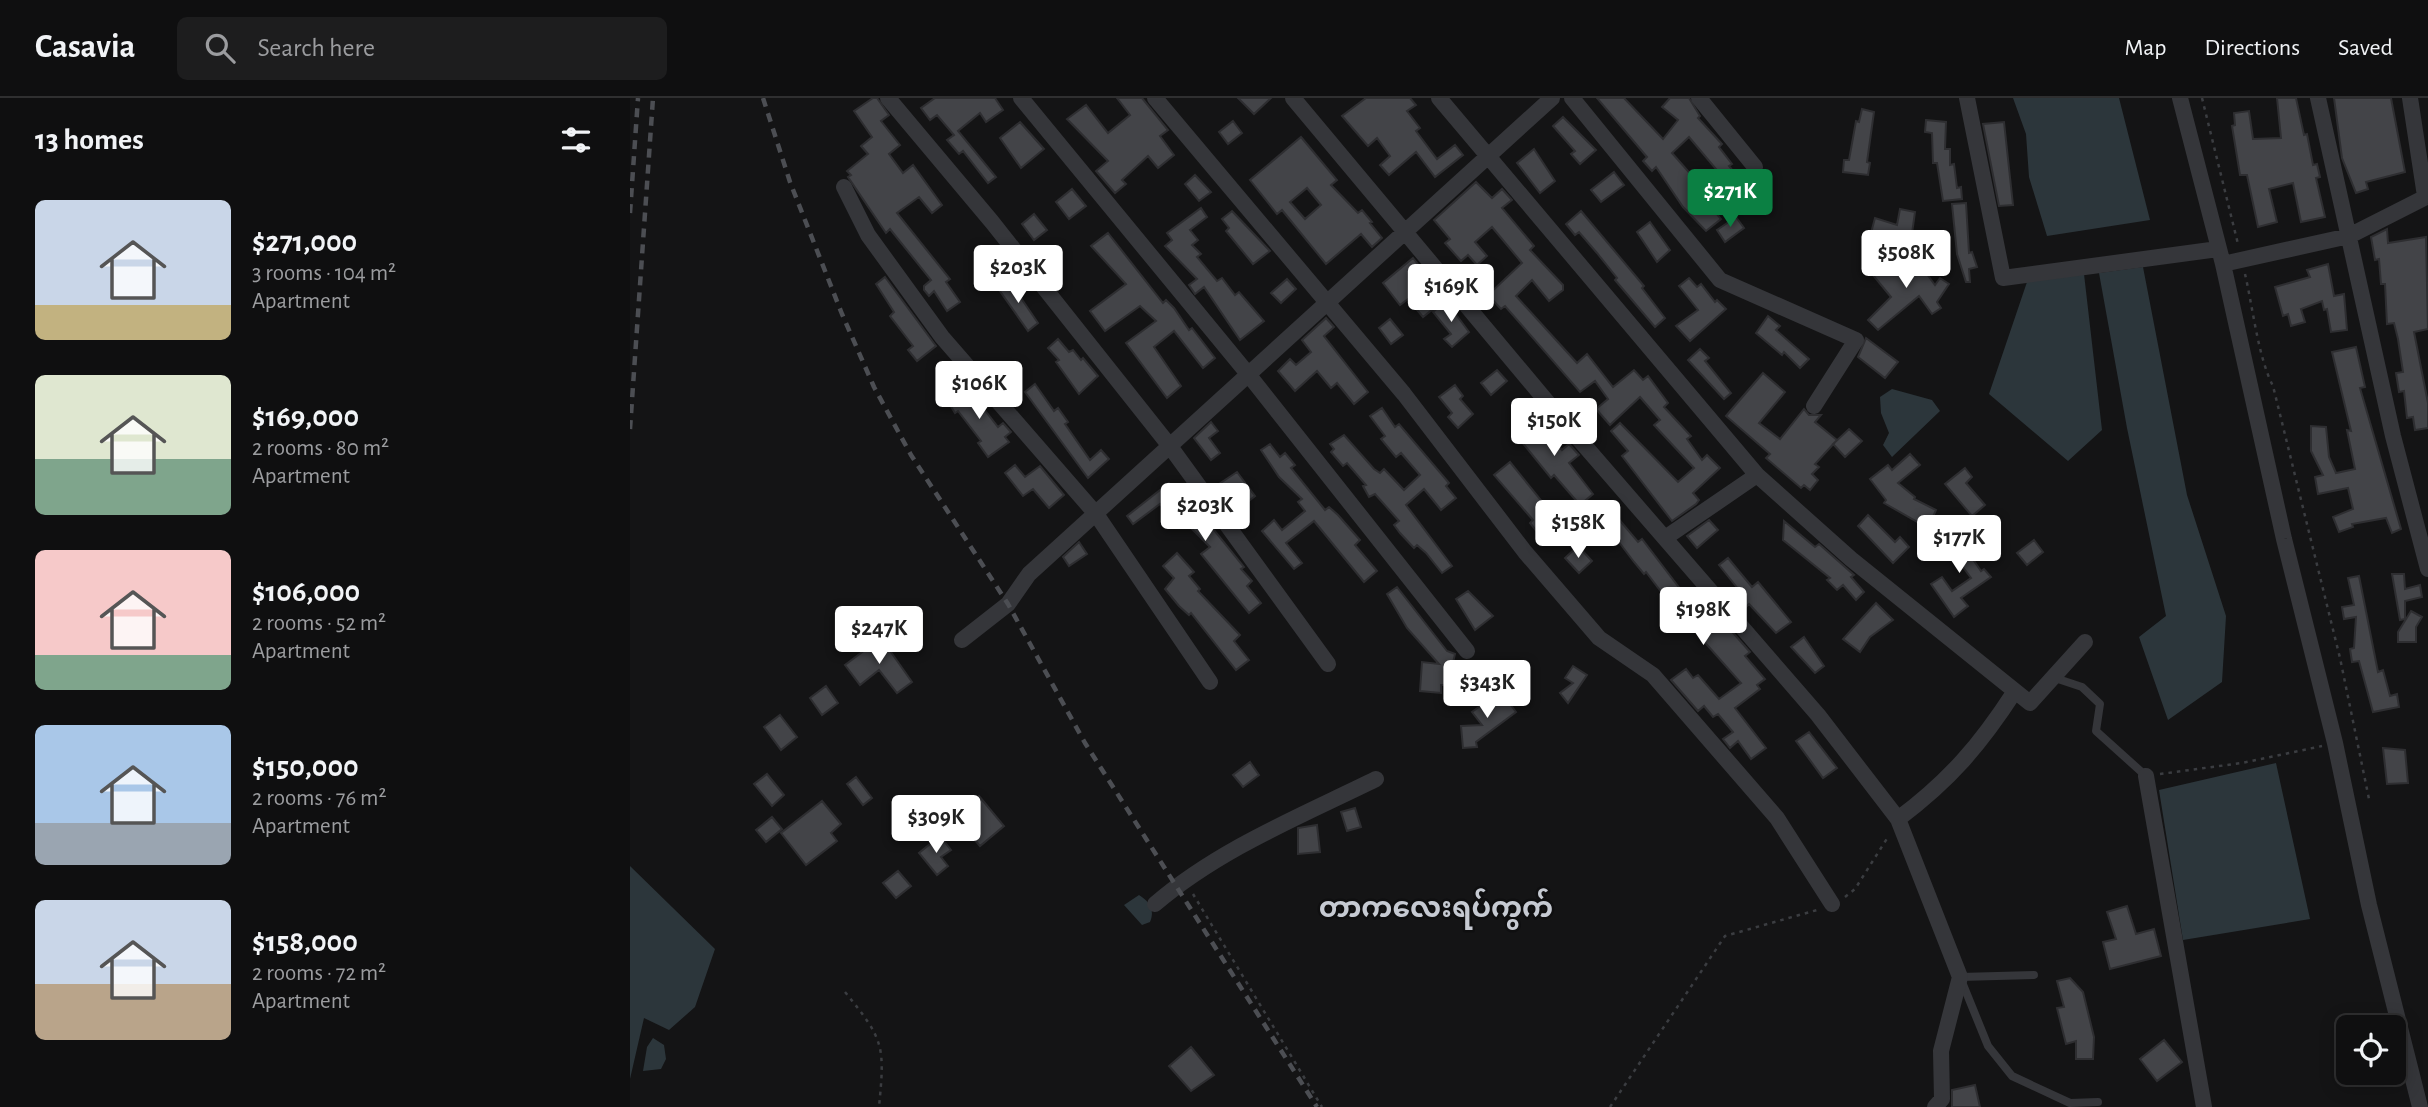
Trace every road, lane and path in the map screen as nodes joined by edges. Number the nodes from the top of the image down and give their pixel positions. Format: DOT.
graph roads {
  1 [pos="888,98"];
  2 [pos="1021,98"];
  3 [pos="1155,98"];
  4 [pos="1293,98"];
  5 [pos="1438,98"];
  6 [pos="1552,98"];
  7 [pos="1572,98"];
  8 [pos="1699,98"];
  9 [pos="1967,98"];
  10 [pos="2180,98"];
  11 [pos="2202,98"];
  12 [pos="2318,98"];
  13 [pos="2410,98"];
  14 [pos="1488,157"];
  15 [pos="1755,167"];
  16 [pos="844,187"];
  17 [pos="2427,196"];
  18 [pos="1404,232"];
  19 [pos="2349,236"];
  20 [pos="2220,256"];
  21 [pos="2242,259"];
  22 [pos="1325,303"];
  23 [pos="1248,374"];
  24 [pos="1814,406"];
  25 [pos="1169,445"];
  26 [pos="1757,475"];
  27 [pos="1096,514"];
  28 [pos="1665,538"];
  29 [pos="2428,569"];
  30 [pos="962,640"];
  31 [pos="2085,642"];
  32 [pos="1467,651"];
  33 [pos="1328,664"];
  34 [pos="2052,677"];
  35 [pos="1210,682"];
  36 [pos="2015,691"];
  37 [pos="2335,743"];
  38 [pos="2146,776"];
  39 [pos="1376,779"];
  40 [pos="2369,799"];
  41 [pos="1898,819"];
  42 [pos="1184,879"];
  43 [pos="1155,904"];
  44 [pos="1832,904"];
  45 [pos="2034,975"];
  46 [pos="1960,977"];
  47 [pos="845,992"];
  48 [pos="2098,1102"];
  49 [pos="879,1107"];
  50 [pos="1322,1107"];
  51 [pos="1610,1107"];
  52 [pos="1935,1107"];
  53 [pos="2204,1107"];
  54 [pos="2420,1107"];
  1 -- 25 [label="street"];
  2 -- 23 [label="street"];
  3 -- 22 [label="street"];
  4 -- 18 [label="street"];
  5 -- 14 [label="street"];
  6 -- 14 [label="street"];
  7 -- 24 [label="street"];
  8 -- 15 [label="street"];
  9 -- 20 [label="street"];
  10 -- 20 [label="street"];
  11 -- 21 [label="path"];
  12 -- 19 [label="street"];
  13 -- 17 [label="street"];
  14 -- 18 [label="street"];
  14 -- 26 [label="street"];
  16 -- 27 [label="street"];
  17 -- 19 [label="street"];
  18 -- 22 [label="street"];
  18 -- 28 [label="street"];
  19 -- 21 [label="street"];
  19 -- 29 [label="street"];
  20 -- 21 [label="street"];
  20 -- 37 [label="street"];
  21 -- 40 [label="path"];
  22 -- 23 [label="street"];
  22 -- 44 [label="street"];
  23 -- 25 [label="street"];
  23 -- 32 [label="street"];
  25 -- 27 [label="street"];
  25 -- 33 [label="street"];
  26 -- 28 [label="street"];
  26 -- 36 [label="street"];
  27 -- 30 [label="street"];
  27 -- 35 [label="street"];
  28 -- 41 [label="street"];
  31 -- 34 [label="street"];
  34 -- 36 [label="street"];
  34 -- 38 [label="lane"];
  36 -- 41 [label="street"];
  37 -- 38 [label="path"];
  37 -- 54 [label="street"];
  38 -- 53 [label="street"];
  39 -- 42 [label="street"];
  41 -- 44 [label="path"];
  41 -- 46 [label="street"];
  42 -- 43 [label="street"];
  42 -- 50 [label="path"];
  44 -- 51 [label="path"];
  45 -- 46 [label="lane"];
  46 -- 48 [label="lane"];
  46 -- 52 [label="street"];
  47 -- 49 [label="path"];
}
